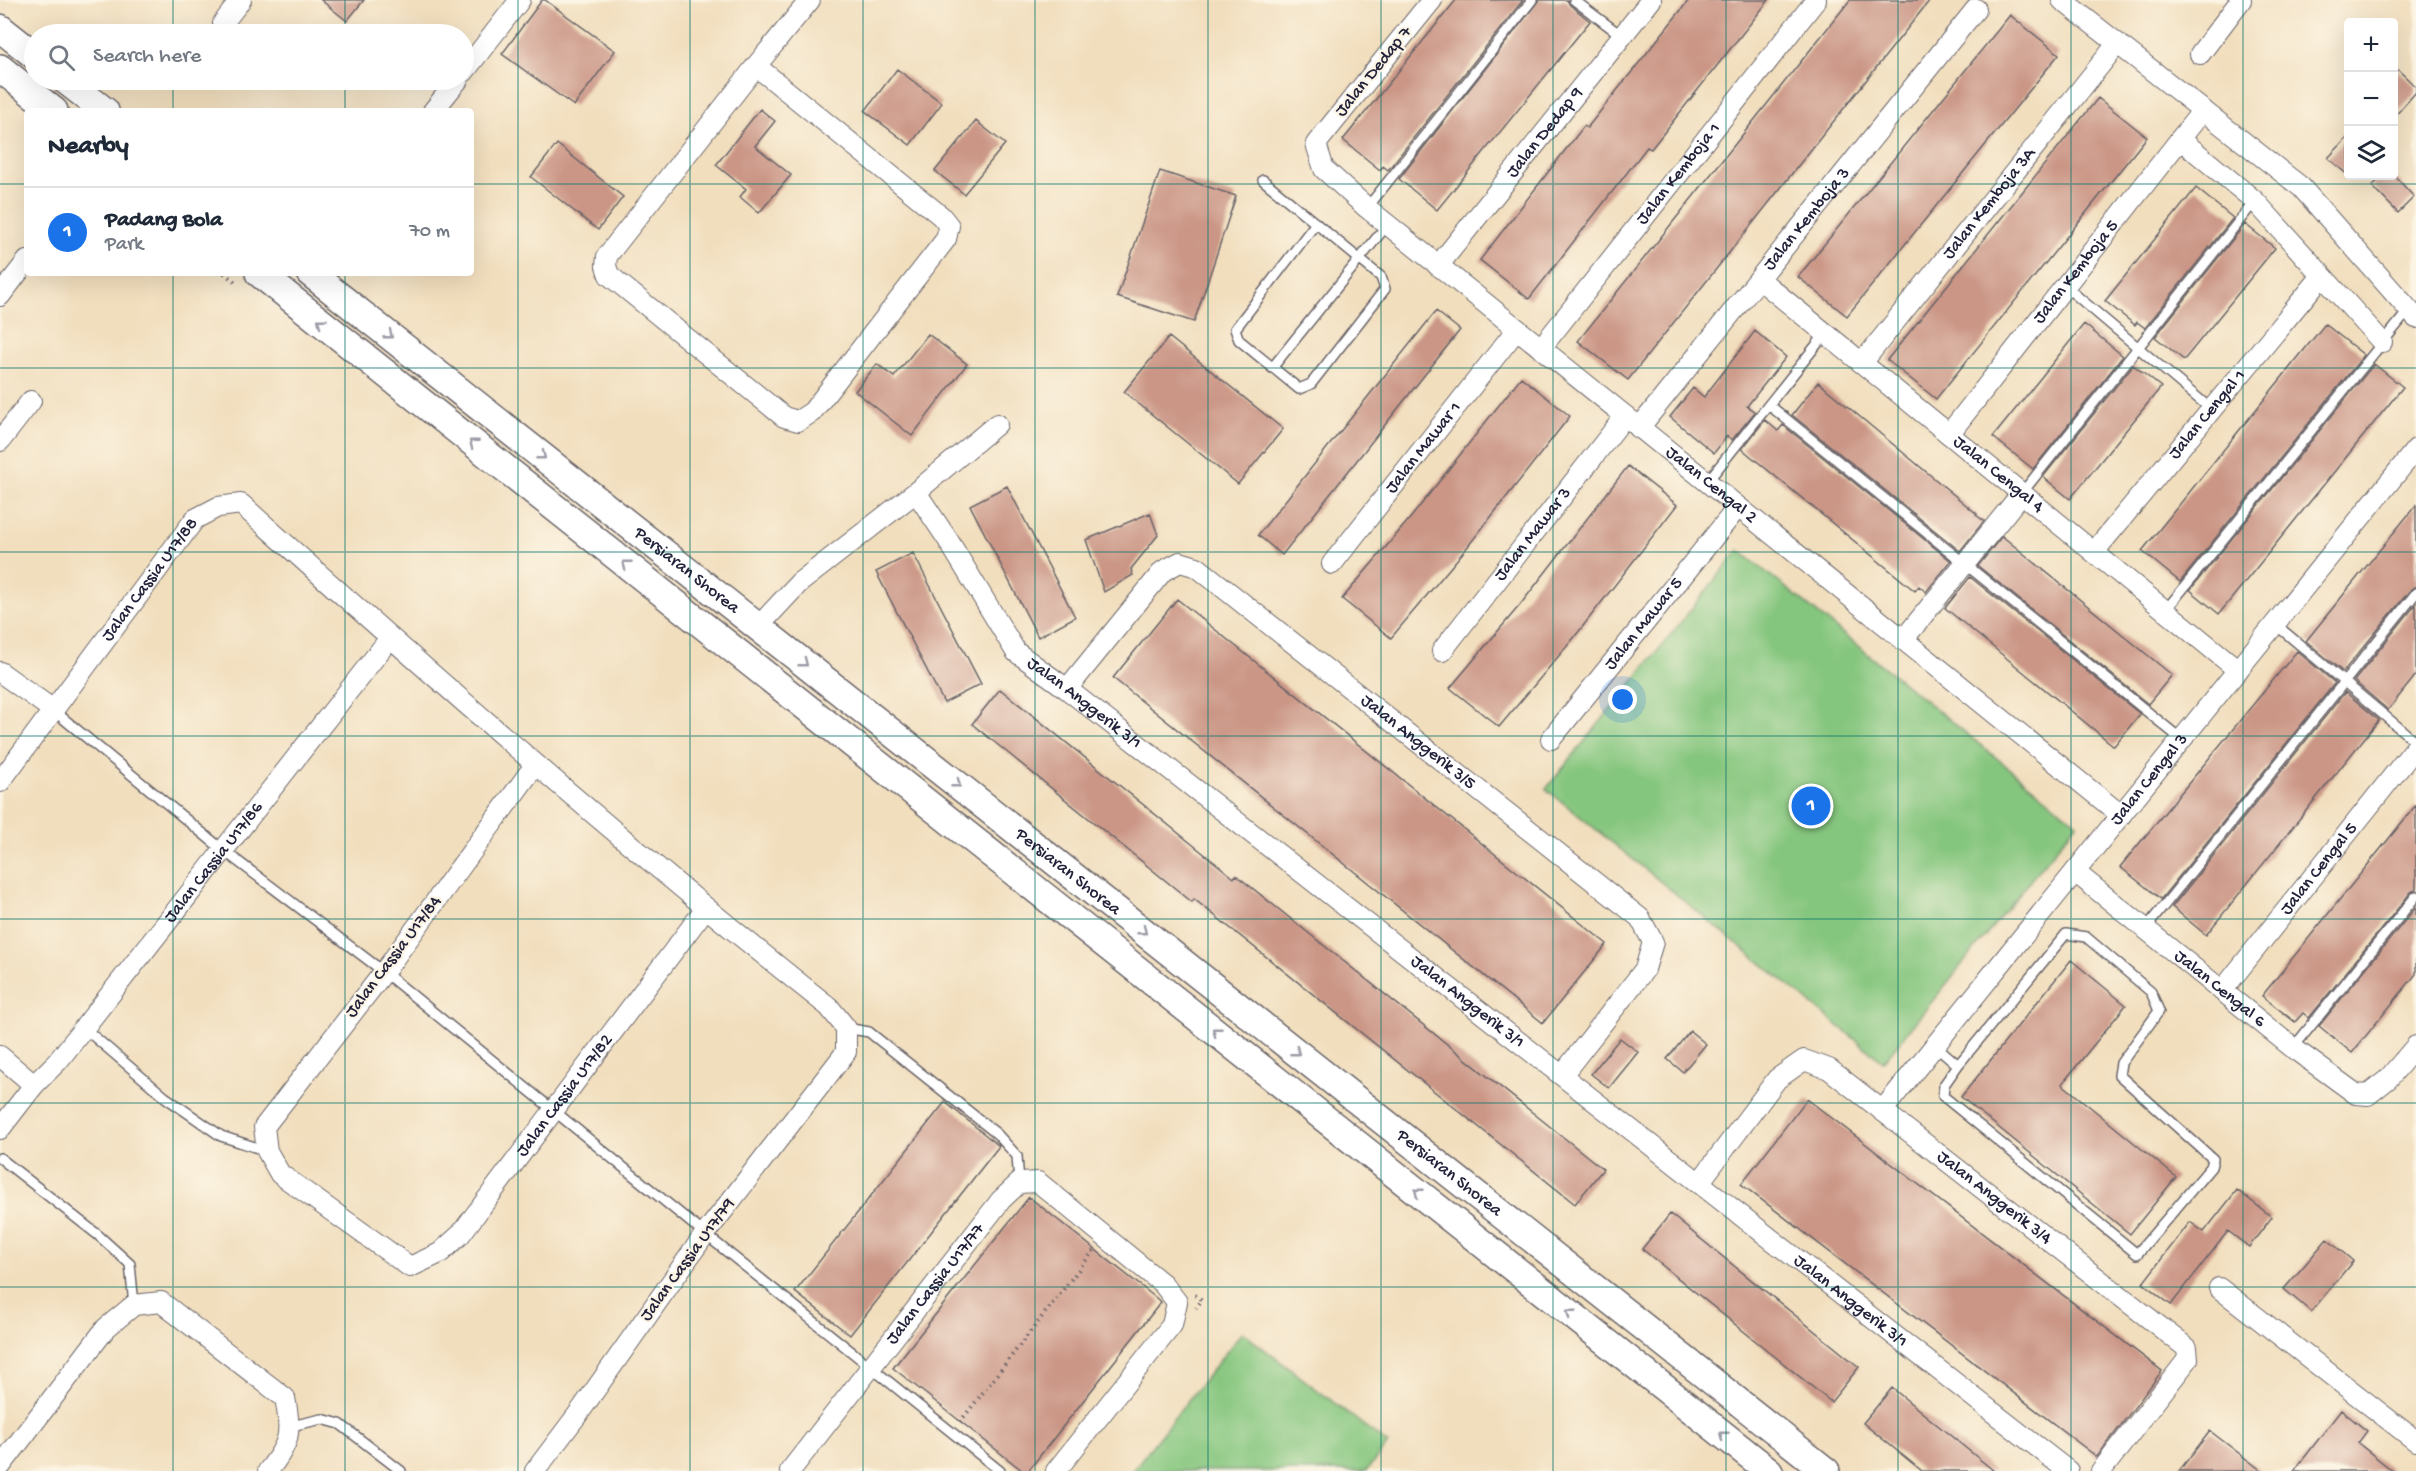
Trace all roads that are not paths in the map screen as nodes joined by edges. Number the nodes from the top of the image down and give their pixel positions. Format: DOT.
graph roads {
  1 [pos="241,0"];
  2 [pos="520,0"];
  3 [pos="810,0"];
  4 [pos="1432,0"];
  5 [pos="1532,0"];
  6 [pos="1575,0"];
  7 [pos="1651,0"];
  8 [pos="1816,0"];
  9 [pos="2062,0"];
  10 [pos="2241,0"];
  11 [pos="1976,9"];
  12 [pos="223,23"];
  13 [pos="0,28"];
  14 [pos="1622,36"];
  15 [pos="2117,44"];
  16 [pos="24,47"];
  17 [pos="2200,54"];
  18 [pos="474,59"];
  19 [pos="756,66"];
  20 [pos="0,68"];
  21 [pos="24,87"];
  22 [pos="28,90"];
  23 [pos="450,90"];
  24 [pos="81,95"];
  25 [pos="50,108"];
  26 [pos="100,108"];
  27 [pos="435,108"];
  28 [pos="2203,110"];
  29 [pos="2180,140"];
  30 [pos="1316,144"];
  31 [pos="1263,180"];
  32 [pos="2255,201"];
  33 [pos="1367,208"];
  34 [pos="1316,223"];
  35 [pos="1387,225"];
  36 [pos="1359,259"];
  37 [pos="24,266"];
  38 [pos="1438,266"];
  39 [pos="263,276"];
  40 [pos="314,276"];
  41 [pos="2322,277"];
  42 [pos="1759,279"];
  43 [pos="2065,286"];
  44 [pos="0,296"];
  45 [pos="2412,314"];
  46 [pos="1517,329"];
  47 [pos="1826,333"];
  48 [pos="2382,342"];
  49 [pos="1540,348"];
  50 [pos="2138,348"];
  51 [pos="1862,363"];
  52 [pos="1272,368"];
  53 [pos="31,401"];
  54 [pos="1769,405"];
  55 [pos="2212,410"];
  56 [pos="1632,422"];
  57 [pos="997,424"];
  58 [pos="1949,434"];
  59 [pos="0,441"];
  60 [pos="2416,449"];
  61 [pos="1707,482"];
  62 [pos="916,492"];
  63 [pos="2022,493"];
  64 [pos="1738,507"];
  65 [pos="2094,552"];
  66 [pos="1965,563"];
  67 [pos="1332,564"];
  68 [pos="663,592"];
  69 [pos="2416,593"];
  70 [pos="2165,610"];
  71 [pos="2275,624"];
  72 [pos="758,627"];
  73 [pos="390,638"];
  74 [pos="1903,640"];
  75 [pos="1442,651"];
  76 [pos="2238,670"];
  77 [pos="0,672"];
  78 [pos="2344,682"];
  79 [pos="1067,689"];
  80 [pos="809,708"];
  81 [pos="52,710"];
  82 [pos="1551,739"];
  83 [pos="2181,739"];
  84 [pos="2415,751"];
  85 [pos="535,765"];
  86 [pos="0,782"];
  87 [pos="2121,815"];
  88 [pos="223,850"];
  89 [pos="2075,872"];
  90 [pos="2416,896"];
  91 [pos="705,909"];
  92 [pos="2146,928"];
  93 [pos="384,972"];
  94 [pos="2222,991"];
  95 [pos="84,1028"];
  96 [pos="846,1028"];
  97 [pos="1935,1045"];
  98 [pos="2416,1046"];
  99 [pos="2293,1048"];
  100 [pos="0,1056"];
  101 [pos="1958,1065"];
  102 [pos="1562,1076"];
  103 [pos="34,1085"];
  104 [pos="552,1110"];
  105 [pos="1882,1111"];
  106 [pos="0,1129"];
  107 [pos="267,1151"];
  108 [pos="0,1158"];
  109 [pos="1019,1183"];
  110 [pos="1699,1183"];
  111 [pos="705,1234"];
  112 [pos="2219,1288"];
  113 [pos="134,1305"];
  114 [pos="872,1368"];
  115 [pos="291,1426"];
  116 [pos="2416,1441"];
  117 [pos="0,1467"];
  118 [pos="268,1471"];
  119 [pos="401,1471"];
  120 [pos="535,1471"];
  121 [pos="790,1471"];
  122 [pos="1000,1471"];
  123 [pos="1056,1471"];
  124 [pos="1769,1471"];
  125 [pos="1826,1471"];
  126 [pos="2068,1471"];
  127 [pos="2101,1471"];
  1 -- 12 [label="street"];
  2 -- 18 [label="street"];
  3 -- 19 [label="street"];
  4 -- 30 [label="street, Jalan Dedap 7"];
  5 -- 33 [label="lane"];
  6 -- 14 [label="lane"];
  7 -- 14 [label="street, Jalan Dedap 9"];
  8 -- 49 [label="street, Jalan Kemboja 1"];
  9 -- 15 [label="street"];
  10 -- 17 [label="street"];
  11 -- 42 [label="street, Jalan Kemboja 3"];
  13 -- 16 [label="main road"];
  14 -- 38 [label="street, Jalan Dedap 9"];
  15 -- 28 [label="street"];
  15 -- 51 [label="street, Jalan Kemboja 3A"];
  19 -- 19 [label="street"];
  20 -- 21 [label="main road"];
  22 -- 25 [label="main road"];
  23 -- 27 [label="street"];
  24 -- 26 [label="main road"];
  28 -- 29 [label="street, Jalan Kemboja 5"];
  28 -- 45 [label="street"];
  29 -- 32 [label="street"];
  29 -- 43 [label="street, Jalan Kemboja 5"];
  30 -- 33 [label="street, Jalan Cengal 2"];
  31 -- 34 [label="lane"];
  32 -- 41 [label="street"];
  32 -- 50 [label="lane"];
  33 -- 35 [label="street, Jalan Cengal 2"];
  34 -- 36 [label="lane"];
  34 -- 52 [label="lane"];
  35 -- 36 [label="lane"];
  35 -- 38 [label="street, Jalan Cengal 2"];
  36 -- 52 [label="lane"];
  36 -- 52 [label="lane"];
  37 -- 44 [label="street"];
  38 -- 46 [label="street, Jalan Cengal 2"];
  68 -- 39 [label="main road, Persiaran Shorea, one-way"];
  40 -- 72 [label="main road, Persiaran Shorea, one-way"];
  41 -- 48 [label="street"];
  41 -- 55 [label="street, Jalan Cengal 1"];
  42 -- 47 [label="street, Jalan Cengal 4"];
  42 -- 56 [label="street, Jalan Kemboja 3"];
  43 -- 50 [label="lane"];
  43 -- 58 [label="street, Jalan Kemboja 5"];
  45 -- 48 [label="lane"];
  46 -- 49 [label="street, Jalan Cengal 2"];
  46 -- 67 [label="street, Jalan Mawar 1"];
  47 -- 51 [label="street, Jalan Cengal 4"];
  47 -- 54 [label="lane"];
  48 -- 70 [label="lane"];
  49 -- 56 [label="street, Jalan Cengal 2"];
  50 -- 55 [label="lane"];
  50 -- 63 [label="lane"];
  51 -- 58 [label="street, Jalan Cengal 4"];
  53 -- 59 [label="street"];
  54 -- 61 [label="lane"];
  54 -- 66 [label="lane"];
  55 -- 65 [label="street, Jalan Cengal 1"];
  56 -- 61 [label="street, Jalan Cengal 2"];
  56 -- 75 [label="street, Jalan Mawar 3"];
  57 -- 62 [label="street"];
  58 -- 63 [label="street, Jalan Cengal 4"];
  60 -- 71 [label="street, Jalan Cengal 3"];
  61 -- 64 [label="street, Jalan Cengal 2"];
  62 -- 72 [label="street"];
  62 -- 79 [label="street, Jalan Anggerik 3/1"];
  63 -- 65 [label="street, Jalan Cengal 4"];
  63 -- 66 [label="street"];
  64 -- 74 [label="street, Jalan Cengal 2"];
  64 -- 82 [label="street, Jalan Mawar 5"];
  65 -- 70 [label="street, Jalan Cengal 4"];
  66 -- 74 [label="street"];
  66 -- 83 [label="lane"];
  68 -- 72 [label="main road"];
  68 -- 80 [label="main road, Persiaran Shorea"];
  69 -- 78 [label="lane"];
  70 -- 76 [label="street, Jalan Cengal 4"];
  71 -- 76 [label="street, Jalan Cengal 3"];
  71 -- 78 [label="lane"];
  72 -- 80 [label="main road"];
  72 -- 125 [label="main road, Persiaran Shorea, one-way"];
  73 -- 81 [label="street, Jalan Cassia U17/88"];
  73 -- 85 [label="street, Jalan Cassia U17/88"];
  73 -- 88 [label="street, Jalan Cassia U17/86"];
  74 -- 87 [label="street, Jalan Cengal 2"];
  76 -- 83 [label="street, Jalan Cengal 3"];
  77 -- 81 [label="street"];
  78 -- 84 [label="lane"];
  78 -- 92 [label="lane"];
  79 -- 102 [label="street, Jalan Anggerik 3/1"];
  79 -- 102 [label="street, Jalan Anggerik 3/5"];
  124 -- 80 [label="main road, Persiaran Shorea, one-way"];
  81 -- 86 [label="street, Jalan Cassia U17/88"];
  81 -- 88 [label="lane"];
  83 -- 87 [label="street, Jalan Cengal 3"];
  84 -- 94 [label="street, Jalan Cengal 5"];
  85 -- 91 [label="street, Jalan Cassia U17/88"];
  85 -- 93 [label="street, Jalan Cassia U17/84"];
  87 -- 89 [label="street, Jalan Cengal 3"];
  88 -- 93 [label="lane"];
  88 -- 95 [label="street, Jalan Cassia U17/86"];
  89 -- 92 [label="street, Jalan Cengal 6"];
  89 -- 97 [label="street, Jalan Cengal 3"];
  90 -- 99 [label="lane"];
  91 -- 96 [label="street, Jalan Cassia U17/88"];
  91 -- 104 [label="street, Jalan Cassia U17/82"];
  92 -- 94 [label="street, Jalan Cengal 6"];
  93 -- 104 [label="lane"];
  93 -- 107 [label="street, Jalan Cassia U17/84"];
  94 -- 99 [label="street, Jalan Cengal 6"];
  95 -- 103 [label="street, Jalan Cassia U17/86"];
  95 -- 107 [label="lane"];
  96 -- 109 [label="lane"];
  96 -- 111 [label="street, Jalan Cassia U17/79"];
  97 -- 101 [label="lane"];
  97 -- 105 [label="street, Jalan Cengal 3"];
  98 -- 99 [label="street, Jalan Cengal 6"];
  100 -- 103 [label="street"];
  101 -- 101 [label="lane"];
  102 -- 110 [label="street, Jalan Anggerik 3/1"];
  103 -- 106 [label="street, Jalan Cassia U17/86"];
  104 -- 107 [label="street, Jalan Cassia U17/82"];
  104 -- 111 [label="lane"];
  105 -- 110 [label="street, Jalan Anggerik 3/4"];
  105 -- 127 [label="street, Jalan Anggerik 3/4"];
  108 -- 113 [label="lane"];
  109 -- 114 [label="street, Jalan Cassia U17/77"];
  109 -- 123 [label="street"];
  110 -- 126 [label="street, Jalan Anggerik 3/1"];
  111 -- 114 [label="lane"];
  111 -- 120 [label="street, Jalan Cassia U17/79"];
  112 -- 116 [label="street"];
  113 -- 115 [label="street"];
  113 -- 117 [label="street"];
  114 -- 121 [label="street, Jalan Cassia U17/77"];
  114 -- 122 [label="lane"];
  115 -- 118 [label="street"];
  115 -- 119 [label="lane"];
}
